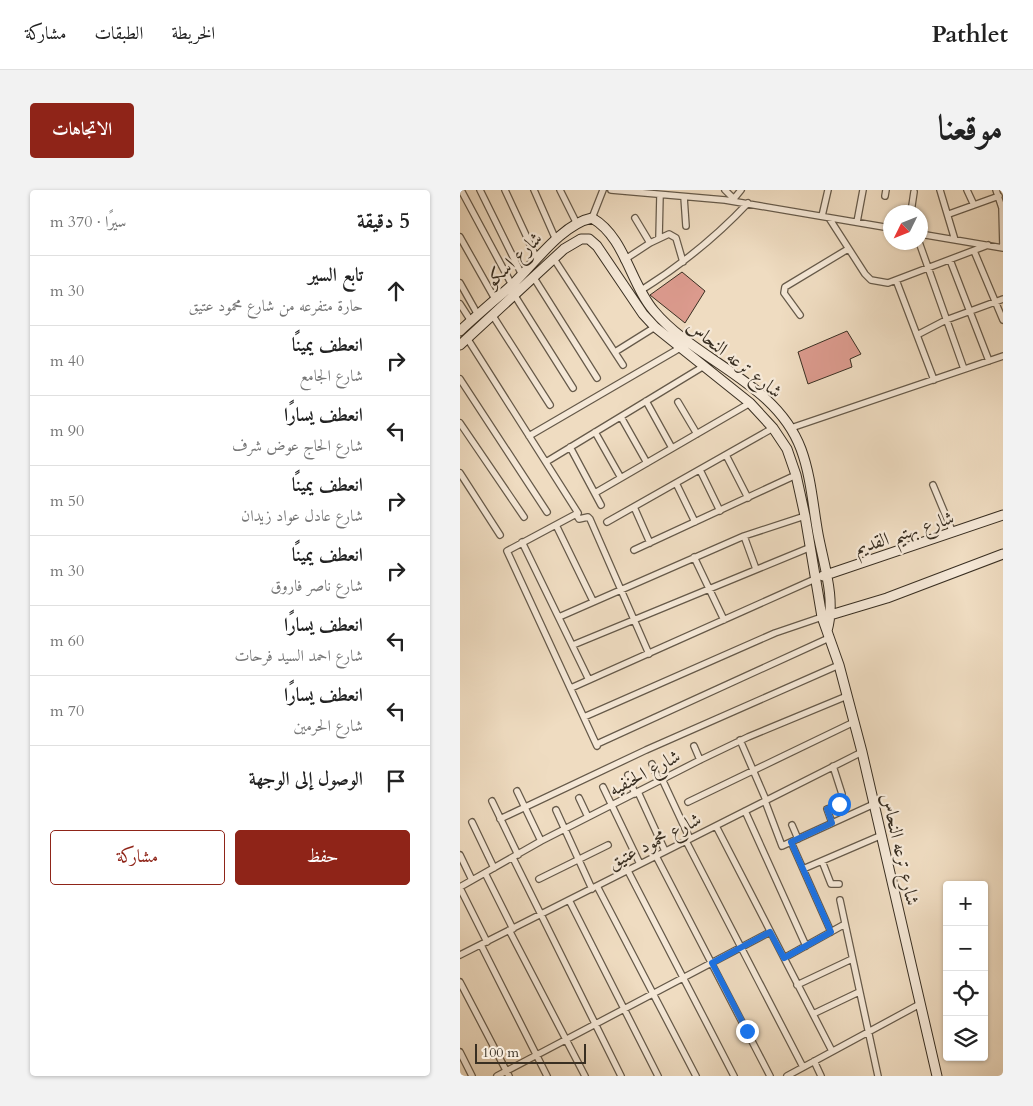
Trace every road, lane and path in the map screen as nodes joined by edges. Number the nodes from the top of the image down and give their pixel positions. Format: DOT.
graph roads {
  1 [pos="461,190"];
  2 [pos="480,190"];
  3 [pos="505,190"];
  4 [pos="534,190"];
  5 [pos="560,190"];
  6 [pos="603,190"];
  7 [pos="611,190"];
  8 [pos="724,190"];
  9 [pos="741,190"];
  10 [pos="828,190"];
  11 [pos="863,190"];
  12 [pos="940,190"];
  13 [pos="967,190"];
  14 [pos="914,192"];
  15 [pos="657,193"];
  16 [pos="998,193"];
  17 [pos="684,197"];
  18 [pos="733,200"];
  19 [pos="748,203"];
  20 [pos="973,203"];
  21 [pos="912,205"];
  22 [pos="949,214"];
  23 [pos="822,216"];
  24 [pos="592,218"];
  25 [pos="635,218"];
  26 [pos="829,218"];
  27 [pos="857,222"];
  28 [pos="577,224"];
  29 [pos="686,226"];
  30 [pos="883,227"];
  31 [pos="928,235"];
  32 [pos="460,237"];
  33 [pos="659,238"];
  34 [pos="581,239"];
  35 [pos="556,240"];
  36 [pos="955,240"];
  37 [pos="650,242"];
  38 [pos="988,245"];
  39 [pos="1003,248"];
  40 [pos="848,249"];
  41 [pos="922,250"];
  42 [pos="974,251"];
  43 [pos="537,259"];
  44 [pos="554,259"];
  45 [pos="624,260"];
  46 [pos="950,260"];
  47 [pos="683,262"];
  48 [pos="927,269"];
  49 [pos="522,275"];
  50 [pos="534,278"];
  51 [pos="896,280"];
  52 [pos="460,283"];
  53 [pos="512,285"];
  54 [pos="640,291"];
  55 [pos="515,296"];
  56 [pos="495,299"];
  57 [pos="1003,299"];
  58 [pos="996,302"];
  59 [pos="460,304"];
  60 [pos="970,311"];
  61 [pos="800,315"];
  62 [pos="493,316"];
  63 [pos="475,318"];
  64 [pos="946,320"];
  65 [pos="1003,320"];
  66 [pos="655,327"];
  67 [pos="460,331"];
  68 [pos="917,335"];
  69 [pos="467,338"];
  70 [pos="460,345"];
  71 [pos="680,348"];
  72 [pos="615,352"];
  73 [pos="1003,356"];
  74 [pos="989,361"];
  75 [pos="623,365"];
  76 [pos="704,366"];
  77 [pos="964,370"];
  78 [pos="597,378"];
  79 [pos="460,379"];
  80 [pos="934,380"];
  81 [pos="573,388"];
  82 [pos="646,401"];
  83 [pos="678,402"];
  84 [pos="770,402"];
  85 [pos="750,403"];
  86 [pos="550,406"];
  87 [pos="759,413"];
  88 [pos="621,417"];
  89 [pos="460,423"];
  90 [pos="774,428"];
  91 [pos="791,428"];
  92 [pos="595,432"];
  93 [pos="697,434"];
  94 [pos="529,436"];
  95 [pos="570,447"];
  96 [pos="672,448"];
  97 [pos="726,455"];
  98 [pos="546,462"];
  99 [pos="647,463"];
  100 [pos="700,470"];
  101 [pos="460,473"];
  102 [pos="796,476"];
  103 [pos="621,478"];
  104 [pos="676,483"];
  105 [pos="932,485"];
  106 [pos="595,493"];
  107 [pos="748,498"];
  108 [pos="601,505"];
  109 [pos="634,507"];
  110 [pos="720,511"];
  111 [pos="547,512"];
  112 [pos="577,513"];
  113 [pos="1003,515"];
  114 [pos="804,516"];
  115 [pos="524,517"];
  116 [pos="607,522"];
  117 [pos="695,522"];
  118 [pos="556,525"];
  119 [pos="953,533"];
  120 [pos="500,535"];
  121 [pos="744,536"];
  122 [pos="522,542"];
  123 [pos="650,543"];
  124 [pos="811,547"];
  125 [pos="634,550"];
  126 [pos="1003,554"];
  127 [pos="694,557"];
  128 [pos="756,569"];
  129 [pos="827,574"];
  130 [pos="816,579"];
  131 [pos="709,588"];
  132 [pos="621,589"];
  133 [pos="593,601"];
  134 [pos="832,615"];
  135 [pos="559,617"];
  136 [pos="822,617"];
  137 [pos="634,620"];
  138 [pos="724,620"];
  139 [pos="828,634"];
  140 [pos="572,645"];
  141 [pos="649,654"];
  142 [pos="839,665"];
  143 [pos="590,680"];
  144 [pos="571,688"];
  145 [pos="847,696"];
  146 [pos="584,718"];
  147 [pos="854,722"];
  148 [pos="740,740"];
  149 [pos="694,746"];
  150 [pos="862,752"];
  151 [pos="700,760"];
  152 [pos="652,764"];
  153 [pos="834,766"];
  154 [pos="753,770"];
  155 [pos="628,776"];
  156 [pos="661,780"];
  157 [pos="603,786"];
  158 [pos="516,791"];
  159 [pos="637,793"];
  160 [pos="579,798"];
  161 [pos="492,801"];
  162 [pos="766,801"];
  163 [pos="688,802"];
  164 [pos="874,804"];
  165 [pos="612,806"];
  166 [pos="524,808"];
  167 [pos="556,810"];
  168 [pos="745,811"];
  169 [pos="588,818"];
  170 [pos="500,819"];
  171 [pos="472,822"];
  172 [pos="832,823"];
  173 [pos="792,825"];
  174 [pos="716,826"];
  175 [pos="564,829"];
  176 [pos="882,835"];
  177 [pos="798,839"];
  178 [pos="688,840"];
  179 [pos="540,842"];
  180 [pos="791,842"];
  181 [pos="608,844"];
  182 [pos="665,852"];
  183 [pos="460,855"];
  184 [pos="516,856"];
  185 [pos="656,856"];
  186 [pos="578,860"];
  187 [pos="822,860"];
  188 [pos="640,864"];
  189 [pos="494,868"];
  190 [pos="803,869"];
  191 [pos="628,871"];
  192 [pos="485,873"];
  193 [pos="540,879"];
  194 [pos="472,880"];
  195 [pos="839,884"];
  196 [pos="460,887"];
  197 [pos="594,887"];
  198 [pos="569,900"];
  199 [pos="840,900"];
  200 [pos="540,915"];
  201 [pos="845,924"];
  202 [pos="511,929"];
  203 [pos="770,932"];
  204 [pos="831,932"];
  205 [pos="487,942"];
  206 [pos="481,945"];
  207 [pos="806,946"];
  208 [pos="741,948"];
  209 [pos="460,955"];
  210 [pos="784,958"];
  211 [pos="852,959"];
  212 [pos="712,963"];
  213 [pos="683,978"];
  214 [pos="460,982"];
  215 [pos="797,985"];
  216 [pos="859,992"];
  217 [pos="653,994"];
  218 [pos="920,1004"];
  219 [pos="624,1009"];
  220 [pos="812,1014"];
  221 [pos="595,1024"];
  222 [pos="868,1031"];
  223 [pos="567,1039"];
  224 [pos="832,1051"];
  225 [pos="460,1052"];
  226 [pos="536,1055"];
  227 [pos="814,1061"];
  228 [pos="803,1067"];
  229 [pos="508,1073"];
  230 [pos="472,1076"];
  231 [pos="497,1076"];
  232 [pos="547,1076"];
  233 [pos="585,1076"];
  234 [pos="620,1076"];
  235 [pos="658,1076"];
  236 [pos="696,1076"];
  237 [pos="734,1076"];
  238 [pos="770,1076"];
  239 [pos="788,1076"];
  240 [pos="821,1076"];
  241 [pos="878,1076"];
  242 [pos="937,1076"];
  1 -- 53 [label="street"];
  2 -- 49 [label="street"];
  3 -- 43 [label="street"];
  4 -- 35 [label="street"];
  5 -- 28 [label="street"];
  6 -- 24 [label="street"];
  7 -- 15 [label="street"];
  8 -- 18 [label="street"];
  9 -- 18 [label="street"];
  10 -- 23 [label="street"];
  11 -- 27 [label="street"];
  12 -- 22 [label="street"];
  13 -- 20 [label="street"];
  14 -- 21 [label="street"];
  15 -- 17 [label="street"];
  15 -- 33 [label="street"];
  16 -- 20 [label="street"];
  16 -- 39 [label="street"];
  17 -- 18 [label="street"];
  17 -- 29 [label="street"];
  18 -- 19 [label="street"];
  19 -- 23 [label="street"];
  19 -- 47 [label="street"];
  20 -- 22 [label="street"];
  22 -- 36 [label="street"];
  23 -- 26 [label="street"];
  24 -- 28 [label="main road, شارع اسكو"];
  24 -- 45 [label="main road, شارع ترعه النحاس"];
  25 -- 37 [label="street"];
  26 -- 27 [label="street"];
  26 -- 40 [label="street"];
  27 -- 30 [label="street"];
  28 -- 35 [label="main road, شارع اسكو"];
  31 -- 36 [label="street"];
  32 -- 56 [label="street"];
  33 -- 37 [label="street"];
  33 -- 47 [label="street"];
  34 -- 44 [label="main road, شارع اسكو"];
  34 -- 66 [label="main road, شارع ترعه النحاس"];
  35 -- 43 [label="main road, شارع اسكو"];
  36 -- 38 [label="street"];
  37 -- 45 [label="street"];
  38 -- 39 [label="street"];
  38 -- 42 [label="street"];
  40 -- 51 [label="street"];
  40 -- 61 [label="street"];
  41 -- 48 [label="street"];
  42 -- 46 [label="street"];
  42 -- 58 [label="street"];
  43 -- 49 [label="main road, شارع اسكو"];
  44 -- 50 [label="main road, شارع اسكو"];
  44 -- 72 [label="street"];
  45 -- 54 [label="main road, شارع ترعه النحاس"];
  46 -- 48 [label="street"];
  46 -- 60 [label="street"];
  47 -- 54 [label="street"];
  48 -- 51 [label="street"];
  48 -- 64 [label="street"];
  49 -- 53 [label="main road, شارع اسكو"];
  50 -- 55 [label="main road, شارع اسكو"];
  50 -- 78 [label="street"];
  51 -- 68 [label="street"];
  52 -- 63 [label="street"];
  53 -- 56 [label="main road, شارع اسكو"];
  54 -- 84 [label="main road, شارع ترعه النحاس"];
  55 -- 62 [label="main road, شارع اسكو"];
  55 -- 81 [label="street"];
  56 -- 63 [label="main road, شارع اسكو"];
  57 -- 58 [label="street"];
  58 -- 60 [label="street"];
  58 -- 65 [label="street"];
  59 -- 63 [label="street"];
  60 -- 64 [label="street"];
  60 -- 74 [label="street"];
  62 -- 69 [label="main road, شارع اسكو"];
  62 -- 86 [label="street"];
  63 -- 67 [label="main road, شارع اسكو"];
  64 -- 68 [label="street"];
  64 -- 77 [label="street"];
  66 -- 71 [label="main road, شارع ترعه النحاس"];
  66 -- 72 [label="street"];
  68 -- 80 [label="street"];
  69 -- 70 [label="main road, شارع اسكو"];
  69 -- 94 [label="street"];
  71 -- 76 [label="main road, شارع ترعه النحاس"];
  71 -- 94 [label="street"];
  72 -- 75 [label="street"];
  73 -- 74 [label="street"];
  74 -- 77 [label="street"];
  76 -- 82 [label="street"];
  76 -- 85 [label="main road, شارع ترعه النحاس"];
  77 -- 80 [label="street"];
  79 -- 111 [label="street"];
  80 -- 91 [label="street"];
  82 -- 88 [label="street"];
  82 -- 96 [label="street"];
  83 -- 93 [label="street"];
  84 -- 87 [label="main road"];
  84 -- 91 [label="main road, شارع ترعه النحاس"];
  85 -- 87 [label="main road, شارع ترعه النحاس"];
  85 -- 93 [label="street"];
  87 -- 90 [label="main road, شارع ترعه النحاس"];
  88 -- 92 [label="street"];
  88 -- 99 [label="street"];
  89 -- 115 [label="street"];
  90 -- 97 [label="street"];
  90 -- 102 [label="main road, شارع ترعه النحاس"];
  91 -- 129 [label="main road, شارع ترعه النحاس"];
  92 -- 95 [label="street"];
  92 -- 103 [label="street"];
  93 -- 96 [label="street"];
  94 -- 98 [label="street"];
  95 -- 98 [label="street"];
  95 -- 106 [label="street"];
  96 -- 99 [label="street"];
  97 -- 100 [label="street"];
  97 -- 107 [label="street"];
  98 -- 112 [label="street"];
  99 -- 103 [label="street"];
  100 -- 104 [label="street"];
  100 -- 110 [label="street"];
  101 -- 120 [label="street"];
  102 -- 107 [label="street"];
  102 -- 114 [label="main road, شارع ترعه النحاس"];
  103 -- 106 [label="street"];
  104 -- 109 [label="street"];
  104 -- 117 [label="street"];
  105 -- 119 [label="street"];
  106 -- 108 [label="street"];
  107 -- 110 [label="street"];
  109 -- 116 [label="street"];
  109 -- 123 [label="street"];
  110 -- 117 [label="street"];
  112 -- 118 [label="street"];
  112 -- 132 [label="street"];
  113 -- 119 [label="main road, شارع بهتيم القديم"];
  114 -- 121 [label="street"];
  114 -- 124 [label="main road, شارع ترعه النحاس"];
  117 -- 123 [label="street"];
  118 -- 122 [label="street"];
  118 -- 133 [label="street"];
  119 -- 129 [label="main road, شارع بهتيم القديم"];
  121 -- 127 [label="street"];
  121 -- 128 [label="street"];
  122 -- 135 [label="street"];
  122 -- 144 [label="street"];
  123 -- 125 [label="street"];
  124 -- 128 [label="street"];
  124 -- 130 [label="main road, شارع ترعه النحاس"];
  126 -- 134 [label="main road"];
  127 -- 131 [label="street"];
  127 -- 132 [label="street"];
  128 -- 131 [label="street"];
  129 -- 130 [label="main road, شارع بهتيم القديم"];
  129 -- 134 [label="main road, شارع ترعه النحاس"];
  130 -- 136 [label="main road, شارع ترعه النحاس"];
  130 -- 138 [label="street"];
  131 -- 137 [label="street"];
  131 -- 138 [label="street"];
  132 -- 133 [label="street"];
  132 -- 137 [label="street"];
  133 -- 135 [label="street"];
  134 -- 136 [label="main road"];
  134 -- 139 [label="main road, شارع ترعه النحاس"];
  135 -- 140 [label="street"];
  136 -- 139 [label="main road, شارع ترعه النحاس"];
  136 -- 146 [label="street"];
  137 -- 140 [label="street"];
  137 -- 141 [label="street"];
  138 -- 141 [label="street"];
  139 -- 142 [label="main road, شارع ترعه النحاس"];
  139 -- 146 [label="street"];
  140 -- 143 [label="street"];
  141 -- 143 [label="street"];
  142 -- 145 [label="main road, شارع ترعه النحاس"];
  142 -- 166 [label="street"];
  143 -- 144 [label="street"];
  144 -- 146 [label="street"];
  145 -- 147 [label="main road, شارع ترعه النحاس"];
  145 -- 148 [label="street, شارع الحنفيه"];
  147 -- 150 [label="main road, شارع ترعه النحاس"];
  147 -- 154 [label="street"];
  148 -- 151 [label="street, شارع الحنفيه"];
  148 -- 154 [label="street"];
  149 -- 151 [label="street"];
  150 -- 153 [label="street, شارع محمود عتيق"];
  150 -- 164 [label="main road, شارع ترعه النحاس"];
  151 -- 156 [label="street, شارع الحنفيه"];
  152 -- 156 [label="street"];
  153 -- 162 [label="street, شارع محمود عتيق"];
  153 -- 172 [label="street"];
  154 -- 162 [label="street"];
  154 -- 163 [label="street"];
  155 -- 159 [label="street"];
  156 -- 159 [label="street, شارع الحنفيه"];
  156 -- 178 [label="street"];
  157 -- 165 [label="street"];
  158 -- 166 [label="street"];
  159 -- 165 [label="street, شارع الحنفيه"];
  159 -- 182 [label="street"];
  160 -- 169 [label="street"];
  161 -- 170 [label="street"];
  162 -- 168 [label="street, شارع محمود عتيق"];
  162 -- 180 [label="street"];
  164 -- 172 [label="street"];
  164 -- 176 [label="main road, شارع ترعه النحاس"];
  165 -- 169 [label="street, شارع الحنفيه"];
  165 -- 188 [label="street"];
  166 -- 170 [label="street"];
  166 -- 179 [label="street"];
  167 -- 175 [label="street"];
  168 -- 174 [label="street, شارع محمود عتيق"];
  168 -- 207 [label="street"];
  169 -- 175 [label="street, شارع الحنفيه"];
  170 -- 184 [label="street"];
  171 -- 189 [label="street"];
  172 -- 177 [label="street"];
  173 -- 177 [label="street"];
  174 -- 178 [label="street, شارع محمود عتيق"];
  174 -- 203 [label="street"];
  175 -- 179 [label="street, شارع الحنفيه"];
  175 -- 186 [label="street"];
  176 -- 187 [label="street"];
  176 -- 218 [label="main road, شارع ترعه النحاس"];
  177 -- 180 [label="street"];
  178 -- 182 [label="street, شارع محمود عتيق"];
  178 -- 208 [label="street"];
  179 -- 184 [label="street, شارع الحنفيه"];
  180 -- 190 [label="street"];
  181 -- 186 [label="street"];
  182 -- 185 [label="street, شارع محمود عتيق"];
  183 -- 194 [label="street"];
  184 -- 189 [label="street, شارع الحنفيه"];
  184 -- 200 [label="street"];
  185 -- 188 [label="street, شارع محمود عتيق"];
  185 -- 212 [label="street"];
  186 -- 193 [label="street"];
  186 -- 197 [label="street"];
  187 -- 190 [label="street"];
  187 -- 195 [label="street"];
  188 -- 191 [label="street, شارع محمود عتيق"];
  189 -- 192 [label="street, شارع الحنفيه"];
  190 -- 204 [label="street"];
  191 -- 197 [label="street, شارع محمود عتيق"];
  191 -- 213 [label="street"];
  192 -- 194 [label="street, شارع الحنفيه"];
  192 -- 202 [label="street"];
  194 -- 196 [label="street, شارع الحنفيه"];
  196 -- 205 [label="street"];
  197 -- 198 [label="street, شارع محمود عتيق"];
  197 -- 217 [label="street"];
  198 -- 200 [label="street, شارع محمود عتيق"];
  198 -- 219 [label="street"];
  199 -- 201 [label="street"];
  200 -- 202 [label="street, شارع محمود عتيق"];
  200 -- 221 [label="street"];
  201 -- 204 [label="street"];
  201 -- 211 [label="street"];
  202 -- 205 [label="street, شارع محمود عتيق"];
  202 -- 223 [label="street"];
  203 -- 208 [label="street"];
  203 -- 210 [label="street"];
  204 -- 207 [label="street"];
  205 -- 206 [label="street, شارع محمود عتيق"];
  206 -- 209 [label="street, شارع محمود عتيق"];
  206 -- 226 [label="street"];
  207 -- 210 [label="street"];
  208 -- 212 [label="street"];
  208 -- 228 [label="street"];
  210 -- 215 [label="street"];
  211 -- 215 [label="street"];
  211 -- 216 [label="street"];
  212 -- 213 [label="street"];
  212 -- 238 [label="street"];
  213 -- 217 [label="street"];
  213 -- 237 [label="street"];
  214 -- 229 [label="street"];
  215 -- 220 [label="street"];
  216 -- 220 [label="street"];
  216 -- 222 [label="street"];
  217 -- 219 [label="street"];
  217 -- 236 [label="street"];
  218 -- 222 [label="street"];
  218 -- 242 [label="main road, شارع ترعه النحاس"];
  219 -- 221 [label="street"];
  219 -- 235 [label="street"];
  220 -- 224 [label="street"];
  221 -- 223 [label="street"];
  221 -- 234 [label="street"];
  222 -- 224 [label="street"];
  222 -- 241 [label="street"];
  223 -- 226 [label="street"];
  223 -- 233 [label="street"];
  224 -- 227 [label="street"];
  225 -- 230 [label="street"];
  226 -- 229 [label="street"];
  226 -- 232 [label="street"];
  227 -- 228 [label="street"];
  227 -- 240 [label="street"];
  228 -- 239 [label="street"];
  229 -- 231 [label="street"];
}
